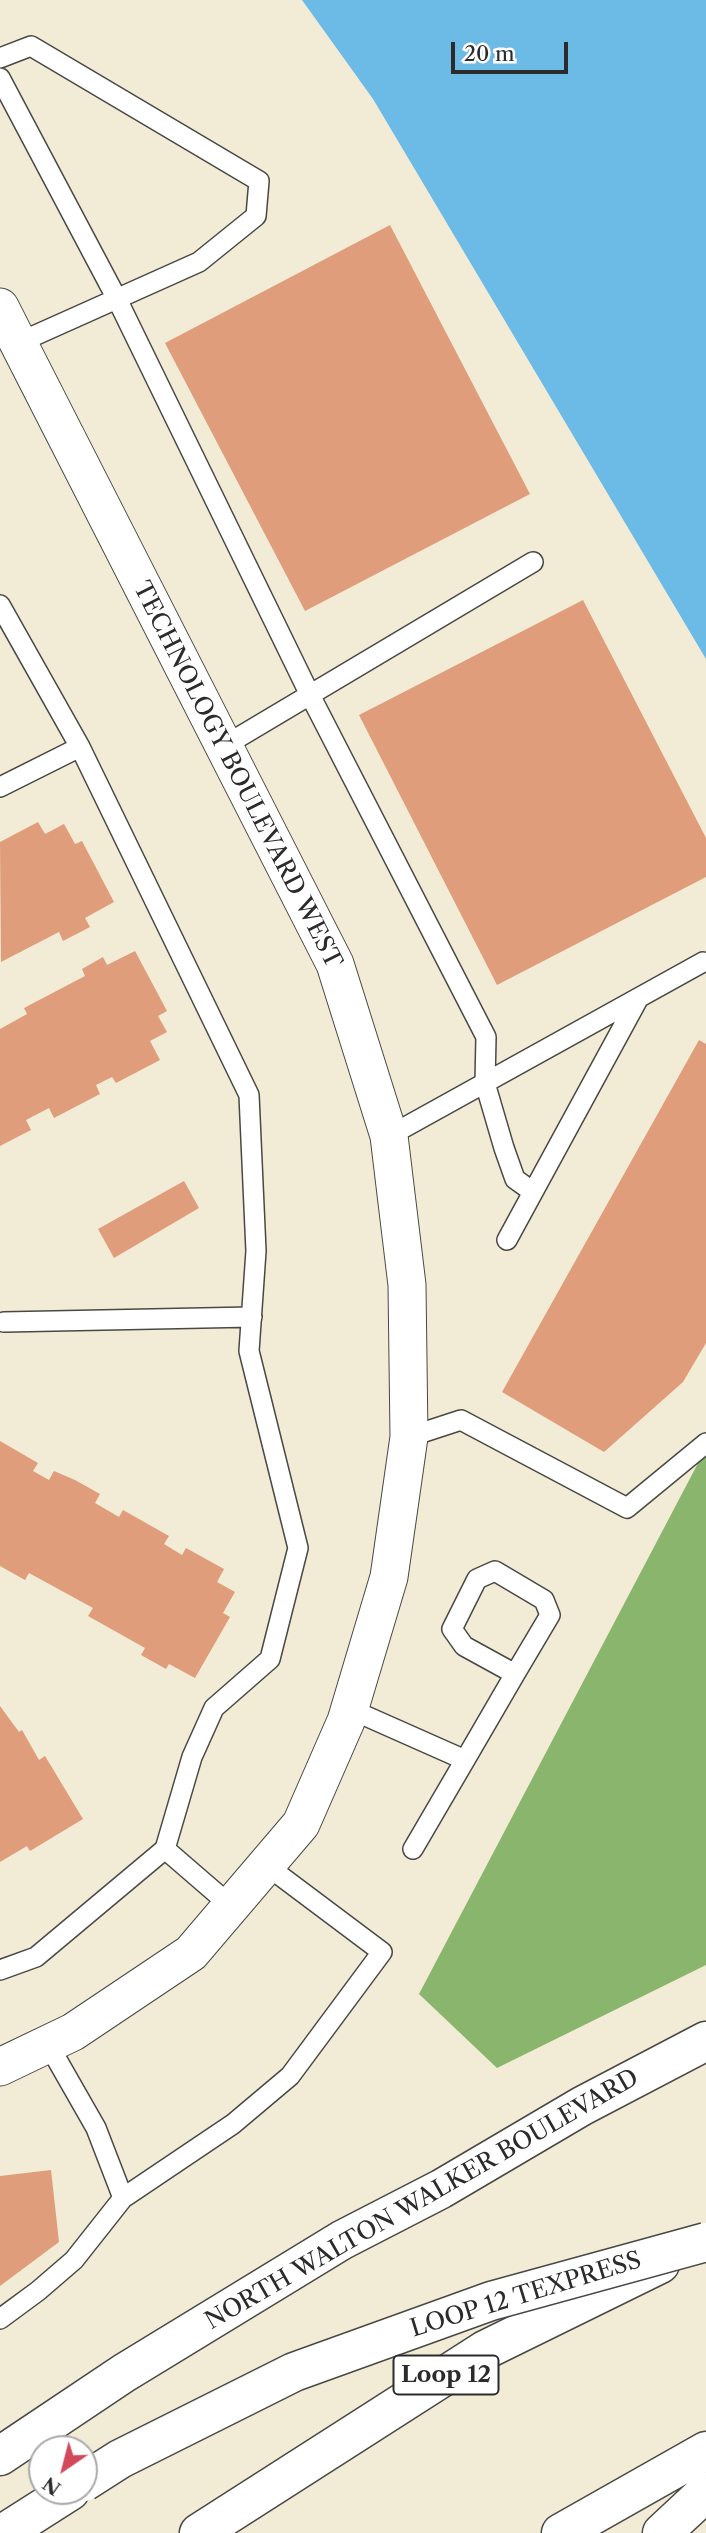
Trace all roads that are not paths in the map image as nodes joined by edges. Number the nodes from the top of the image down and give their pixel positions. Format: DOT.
graph roads {
  1 [pos="0,58"];
  2 [pos="0,78"];
  3 [pos="117,299"];
  4 [pos="0,307"];
  5 [pos="18,343"];
  6 [pos="533,562"];
  7 [pos="0,605"];
  8 [pos="310,695"];
  9 [pos="224,746"];
  10 [pos="80,747"];
  11 [pos="0,787"];
  12 [pos="704,962"];
  13 [pos="638,1000"];
  14 [pos="485,1083"];
  15 [pos="389,1136"];
  16 [pos="533,1192"];
  17 [pos="507,1240"];
  18 [pos="252,1317"];
  19 [pos="4,1322"];
  20 [pos="409,1437"];
  21 [pos="706,1443"];
  22 [pos="515,1674"];
  23 [pos="350,1709"];
  24 [pos="465,1760"];
  25 [pos="164,1849"];
  26 [pos="413,1849"];
  27 [pos="266,1865"];
  28 [pos="231,1906"];
  29 [pos="0,1970"];
  30 [pos="706,2041"];
  31 [pos="48,2044"];
  32 [pos="0,2067"];
  33 [pos="123,2198"];
  34 [pos="706,2242"];
  35 [pos="0,2319"];
  36 [pos="706,2451"];
  37 [pos="0,2456"];
  38 [pos="98,2473"];
  39 [pos="706,2492"];
  40 [pos="48,2505"];
  41 [pos="4,2533"];
  42 [pos="199,2533"];
  43 [pos="561,2533"];
  44 [pos="662,2533"];
  1 -- 3 [label="lane"];
  2 -- 3 [label="lane"];
  3 -- 5 [label="lane"];
  3 -- 8 [label="lane"];
  4 -- 5 [label="street, TECHNOLOGY BOULEVARD WEST"];
  5 -- 9 [label="street, TECHNOLOGY BOULEVARD WEST"];
  6 -- 8 [label="lane"];
  7 -- 10 [label="lane"];
  8 -- 9 [label="lane"];
  8 -- 14 [label="lane"];
  9 -- 15 [label="street, TECHNOLOGY BOULEVARD WEST"];
  10 -- 11 [label="lane"];
  10 -- 18 [label="lane"];
  12 -- 13 [label="lane"];
  13 -- 14 [label="lane"];
  13 -- 16 [label="lane"];
  14 -- 15 [label="lane"];
  14 -- 16 [label="lane"];
  15 -- 20 [label="street, TECHNOLOGY BOULEVARD WEST"];
  16 -- 17 [label="lane"];
  18 -- 19 [label="lane"];
  18 -- 25 [label="lane"];
  20 -- 21 [label="lane"];
  20 -- 23 [label="street, TECHNOLOGY BOULEVARD WEST"];
  22 -- 22 [label="lane"];
  22 -- 24 [label="lane"];
  23 -- 24 [label="lane"];
  23 -- 27 [label="street, TECHNOLOGY BOULEVARD WEST"];
  24 -- 26 [label="lane"];
  25 -- 28 [label="lane"];
  25 -- 29 [label="lane"];
  27 -- 28 [label="street, TECHNOLOGY BOULEVARD WEST"];
  27 -- 33 [label="lane"];
  28 -- 31 [label="street, TECHNOLOGY BOULEVARD WEST"];
  30 -- 37 [label="main road, NORTH WALTON WALKER BOULEVARD"];
  31 -- 32 [label="street, TECHNOLOGY BOULEVARD WEST"];
  31 -- 33 [label="lane"];
  33 -- 35 [label="lane"];
  34 -- 38 [label="main road, LOOP 12 TEXPRESS, bridge"];
  34 -- 42 [label="main road, Loop 12"];
  36 -- 43 [label="main road"];
  39 -- 44 [label="main road"];
  40 -- 41 [label="main road"];
}
